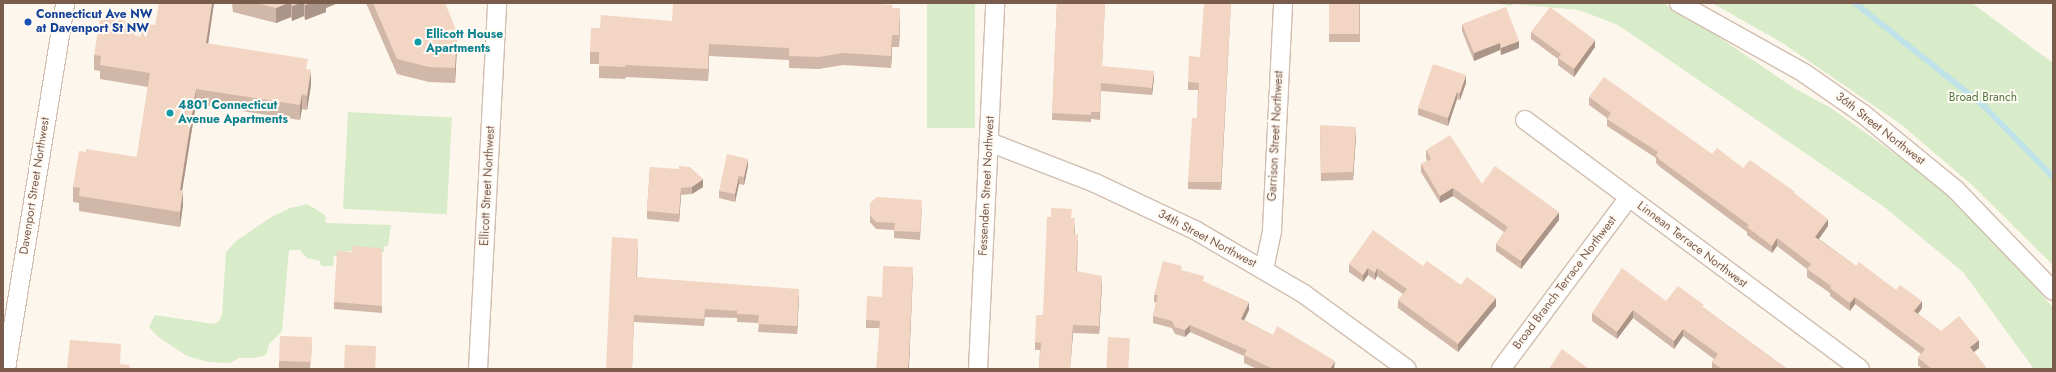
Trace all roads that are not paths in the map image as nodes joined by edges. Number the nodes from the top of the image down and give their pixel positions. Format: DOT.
graph roads {
  1 [pos="65,3"];
  2 [pos="497,3"];
  3 [pos="995,3"];
  4 [pos="1283,3"];
  5 [pos="1679,3"];
  6 [pos="1525,120"];
  7 [pos="989,142"];
  8 [pos="1629,197"];
  9 [pos="1264,269"];
  10 [pos="2053,291"];
  11 [pos="6,369"];
  12 [pos="478,369"];
  13 [pos="978,369"];
  14 [pos="1407,369"];
  15 [pos="1501,369"];
  16 [pos="1860,369"];
  1 -- 11 [label="street, Davenport Street Northwest"];
  2 -- 12 [label="street, Ellicott Street Northwest"];
  3 -- 7 [label="street, Fessenden Street Northwest"];
  4 -- 9 [label="street, Garrison Street Northwest"];
  5 -- 10 [label="street, 36th Street Northwest"];
  6 -- 8 [label="street, Linnean Terrace Northwest"];
  7 -- 9 [label="street, 34th Street Northwest"];
  7 -- 13 [label="street, Fessenden Street Northwest"];
  8 -- 15 [label="street, Broad Branch Terrace Northwest"];
  8 -- 16 [label="street, Linnean Terrace Northwest"];
  9 -- 14 [label="street, 34th Street Northwest"];
}
